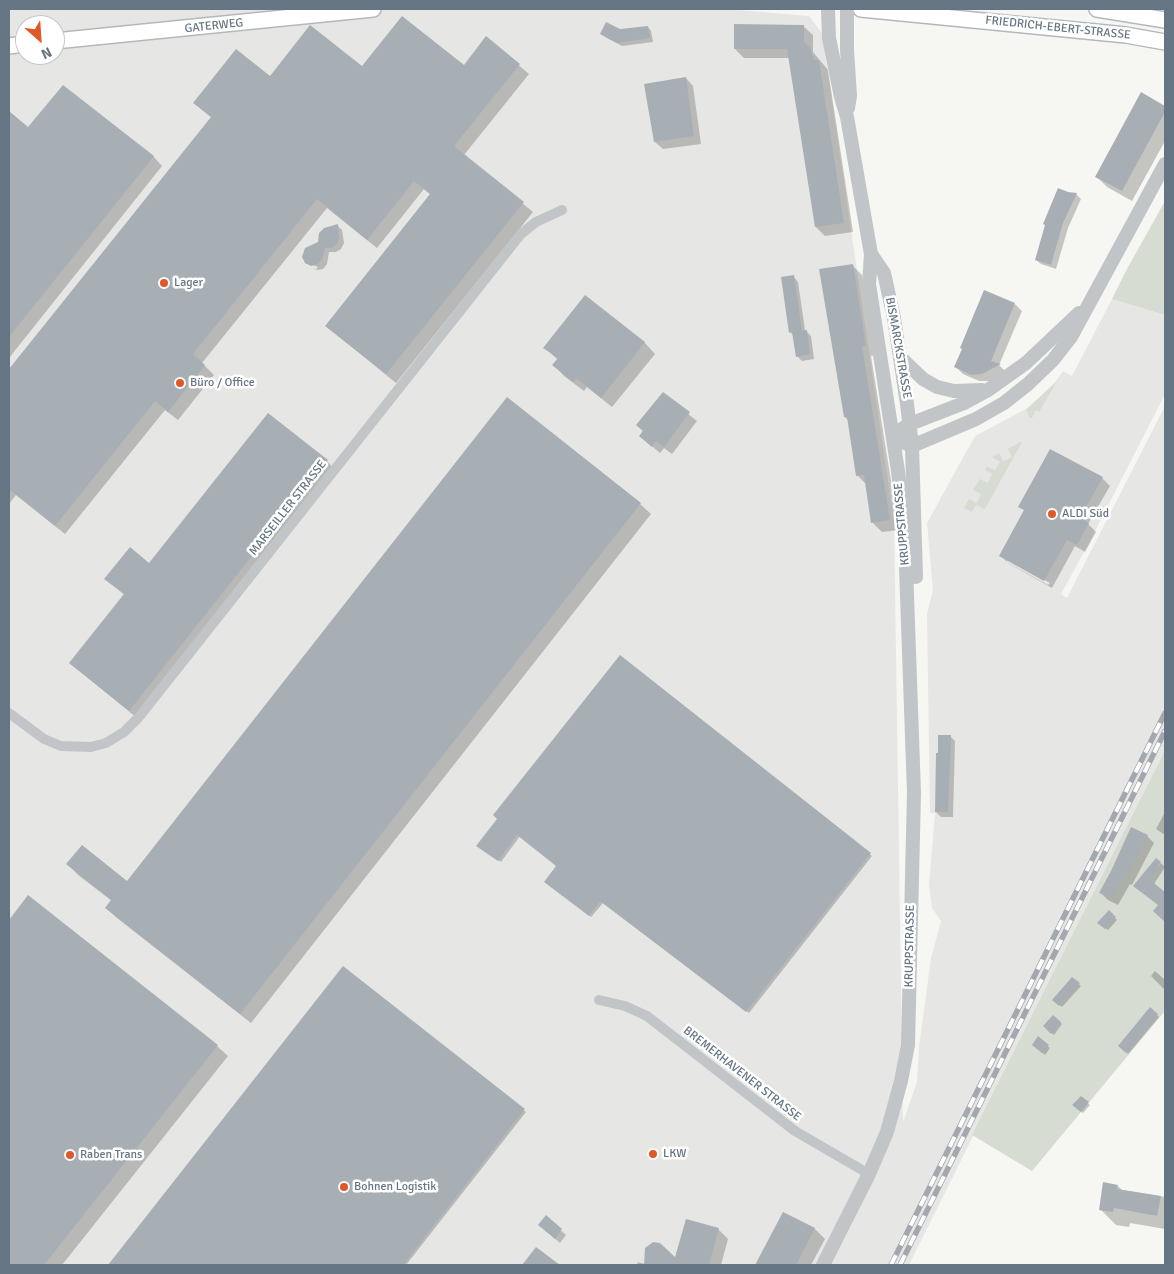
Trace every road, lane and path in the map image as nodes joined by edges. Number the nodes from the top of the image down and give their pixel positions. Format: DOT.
graph roads {
  1 [pos="372,9"];
  2 [pos="828,9"];
  3 [pos="847,9"];
  4 [pos="861,9"];
  5 [pos="1097,9"];
  6 [pos="1165,20"];
  7 [pos="65,41"];
  8 [pos="1165,42"];
  9 [pos="847,116"];
  10 [pos="1165,164"];
  11 [pos="562,210"];
  12 [pos="871,254"];
  13 [pos="1087,305"];
  14 [pos="901,358"];
  15 [pos="988,390"];
  16 [pos="910,424"];
  17 [pos="894,437"];
  18 [pos="912,446"];
  19 [pos="908,609"];
  20 [pos="9,713"];
  21 [pos="599,1000"];
  22 [pos="869,1174"];
  23 [pos="823,1265"];
  1 -- 7 [label="main road, GATERWEG"];
  2 -- 9 [label="street, BISMARCKSTRASSE"];
  3 -- 9 [label="street, BISMARCKSTRASSE"];
  4 -- 8 [label="main road, FRIEDRICH-EBERT-STRASSE"];
  5 -- 6 [label="main road, FRIEDRICH-EBERT-STRASSE"];
  9 -- 12 [label="street, BISMARCKSTRASSE"];
  10 -- 13 [label="street"];
  11 -- 20 [label="street, MARSEILLER STRASSE"];
  12 -- 14 [label="street, BISMARCKSTRASSE"];
  12 -- 17 [label="street, BISMARCKSTRASSE"];
  13 -- 15 [label="street"];
  13 -- 18 [label="street"];
  14 -- 15 [label="street"];
  14 -- 16 [label="street, BISMARCKSTRASSE"];
  15 -- 16 [label="street"];
  16 -- 17 [label="street"];
  16 -- 18 [label="street, BISMARCKSTRASSE"];
  17 -- 18 [label="street"];
  17 -- 19 [label="street, KRUPPSTRASSE"];
  18 -- 19 [label="street, KRUPPSTRASSE"];
  19 -- 22 [label="street, KRUPPSTRASSE"];
  21 -- 22 [label="street, BREMERHAVENER STRASSE"];
  22 -- 23 [label="street, KRUPPSTRASSE"];
}
